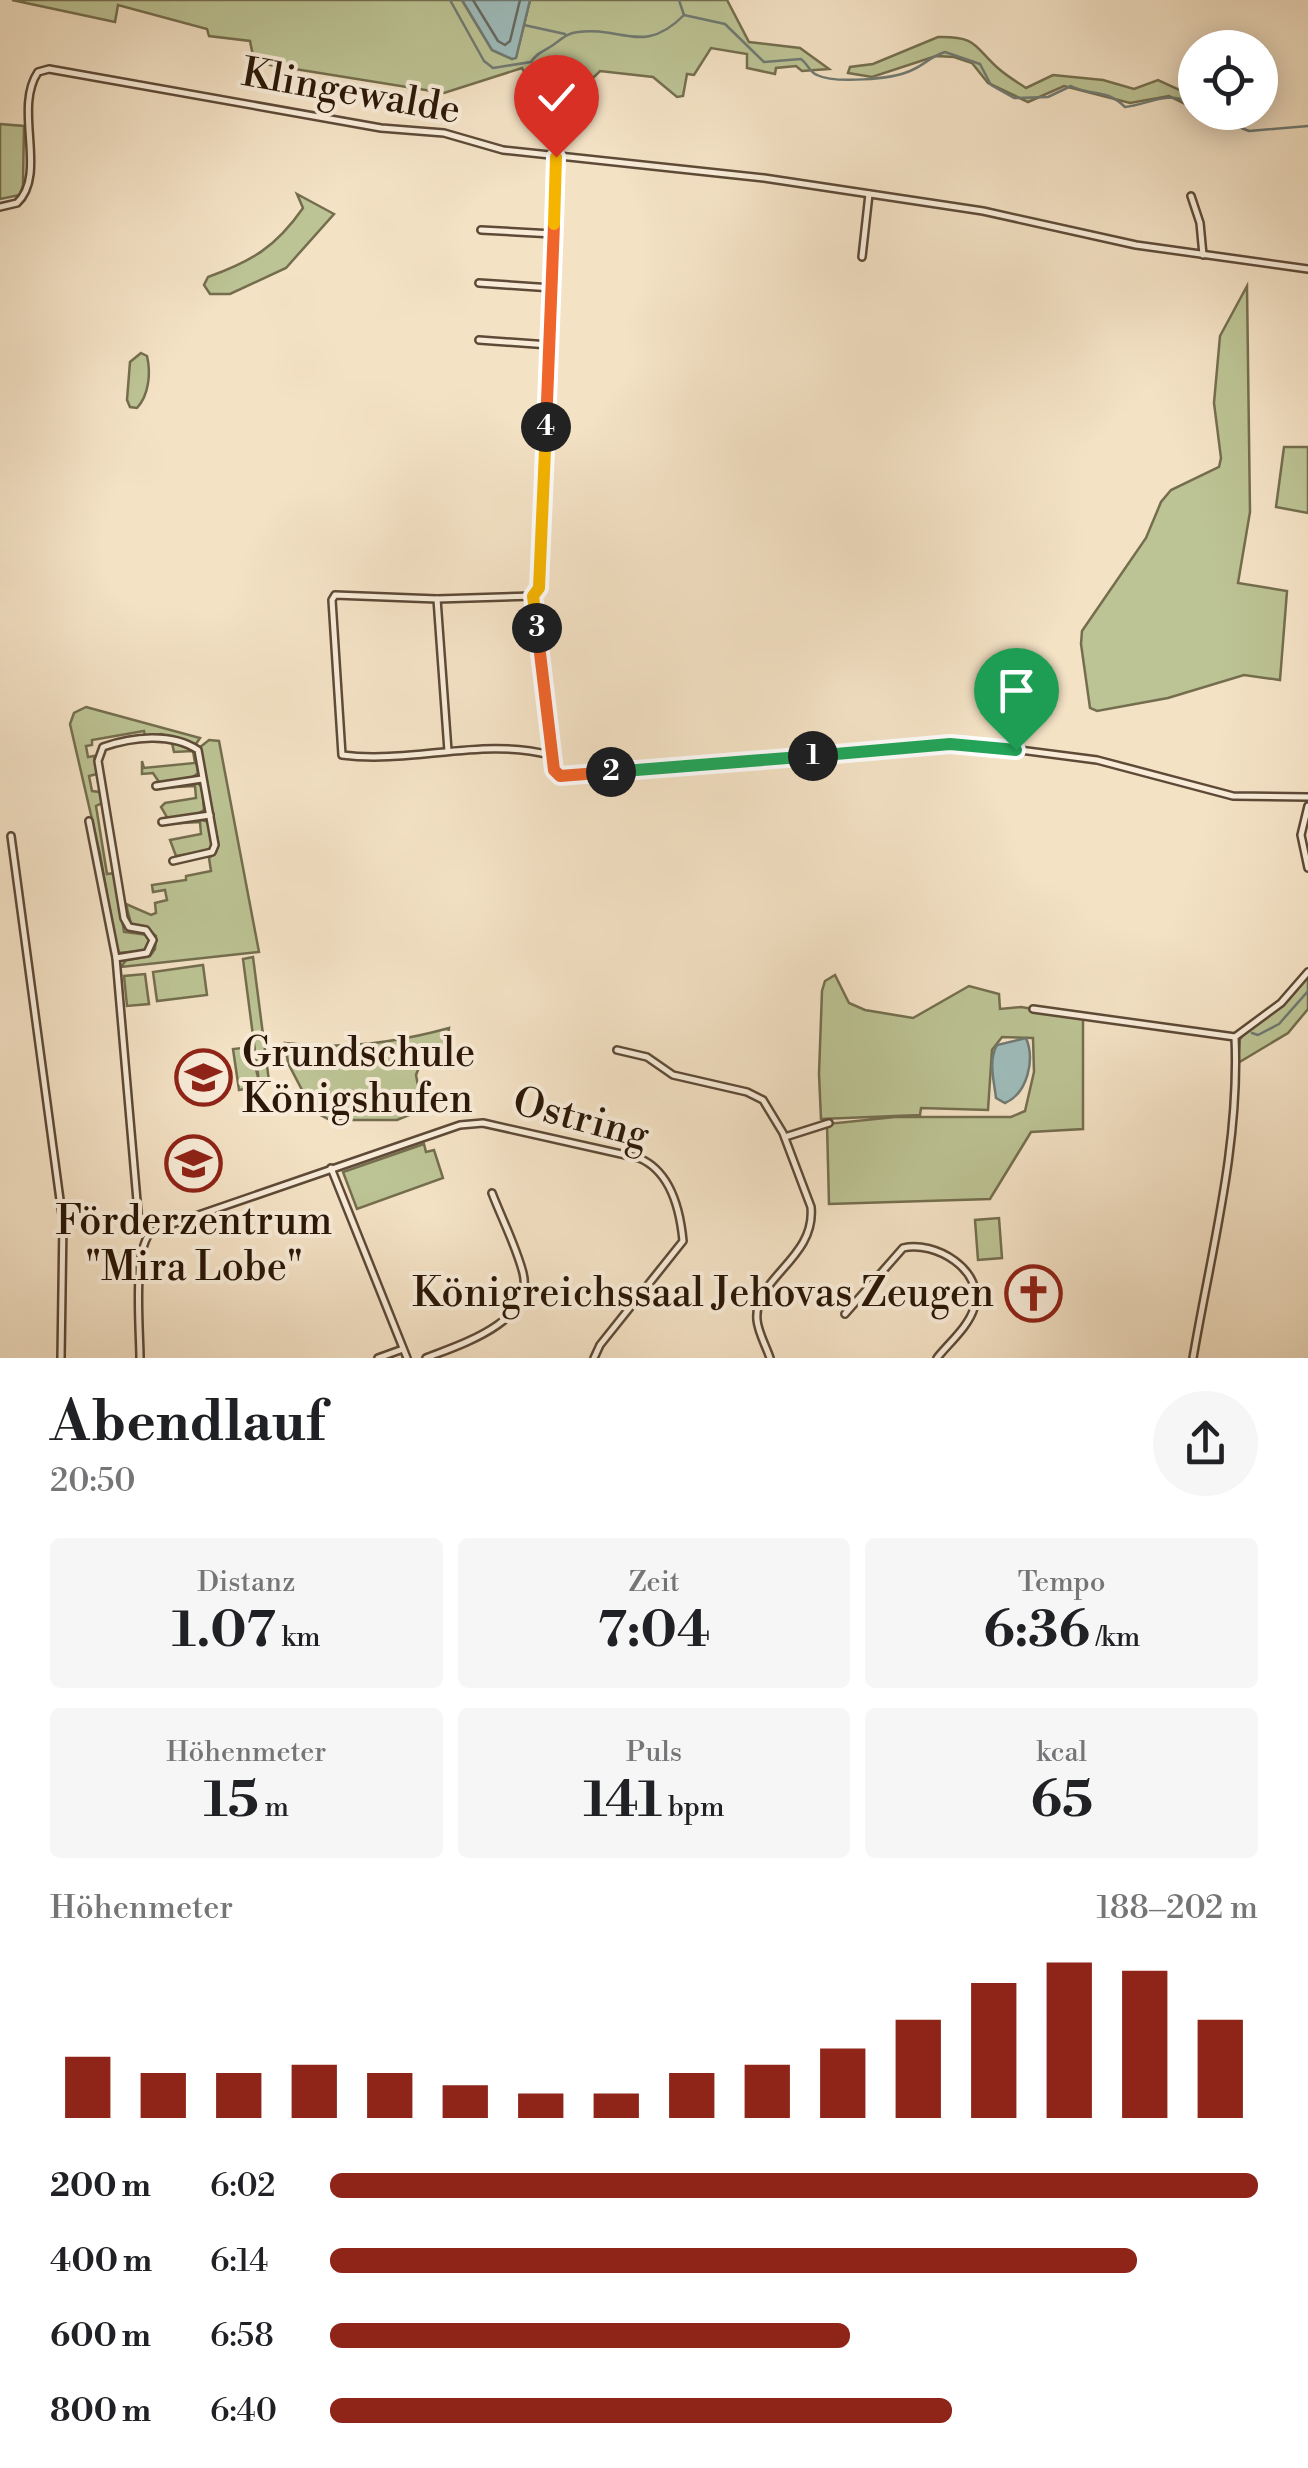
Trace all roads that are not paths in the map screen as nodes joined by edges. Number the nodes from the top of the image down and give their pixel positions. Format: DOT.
graph roads {
  1 [pos="556,157"];
  2 [pos="870,194"];
  3 [pos="1192,196"];
  4 [pos="0,207"];
  5 [pos="481,230"];
  6 [pos="554,234"];
  7 [pos="1203,255"];
  8 [pos="862,257"];
  9 [pos="1308,269"];
  10 [pos="480,283"];
  11 [pos="552,288"];
  12 [pos="479,340"];
  13 [pos="549,345"];
  14 [pos="533,596"];
  15 [pos="437,599"];
  16 [pos="448,752"];
  17 [pos="550,755"];
  18 [pos="202,779"];
  19 [pos="156,786"];
  20 [pos="1308,798"];
  21 [pos="1308,806"];
  22 [pos="210,815"];
  23 [pos="89,821"];
  24 [pos="162,822"];
  25 [pos="11,836"];
  26 [pos="173,861"];
  27 [pos="1308,868"];
  28 [pos="116,958"];
  29 [pos="1308,972"];
  30 [pos="1033,1009"];
  31 [pos="1235,1037"];
  32 [pos="617,1050"];
  33 [pos="829,1123"];
  34 [pos="785,1137"];
  35 [pos="331,1168"];
  36 [pos="492,1193"];
  37 [pos="146,1235"];
  38 [pos="845,1314"];
  39 [pos="404,1349"];
  40 [pos="61,1358"];
  41 [pos="140,1358"];
  42 [pos="378,1358"];
  43 [pos="407,1358"];
  44 [pos="426,1358"];
  45 [pos="594,1358"];
  46 [pos="770,1358"];
  47 [pos="937,1358"];
  48 [pos="1193,1358"];
  1 -- 2 [label="street, Klingewalde"];
  1 -- 4 [label="street, Klingewalde"];
  1 -- 6 [label="street"];
  2 -- 7 [label="street, Klingewalde"];
  2 -- 8 [label="street"];
  3 -- 7 [label="street"];
  5 -- 6 [label="street"];
  6 -- 11 [label="street"];
  7 -- 9 [label="street, Klingewalde"];
  10 -- 11 [label="street"];
  11 -- 13 [label="street"];
  12 -- 13 [label="street"];
  13 -- 14 [label="street"];
  14 -- 15 [label="street"];
  14 -- 17 [label="street"];
  15 -- 16 [label="street"];
  15 -- 16 [label="street"];
  16 -- 17 [label="street"];
  17 -- 20 [label="street"];
  18 -- 19 [label="street"];
  18 -- 22 [label="street"];
  18 -- 28 [label="street"];
  21 -- 27 [label="street"];
  22 -- 24 [label="street"];
  22 -- 26 [label="street"];
  23 -- 28 [label="street"];
  25 -- 40 [label="street"];
  28 -- 37 [label="street"];
  29 -- 31 [label="street"];
  30 -- 31 [label="street"];
  31 -- 48 [label="street"];
  32 -- 34 [label="street"];
  33 -- 34 [label="street"];
  34 -- 46 [label="street"];
  35 -- 37 [label="street"];
  35 -- 39 [label="street"];
  35 -- 45 [label="street, Ostring"];
  36 -- 44 [label="street"];
  37 -- 41 [label="street"];
  38 -- 47 [label="street"];
  39 -- 42 [label="street"];
  39 -- 43 [label="street"];
}
